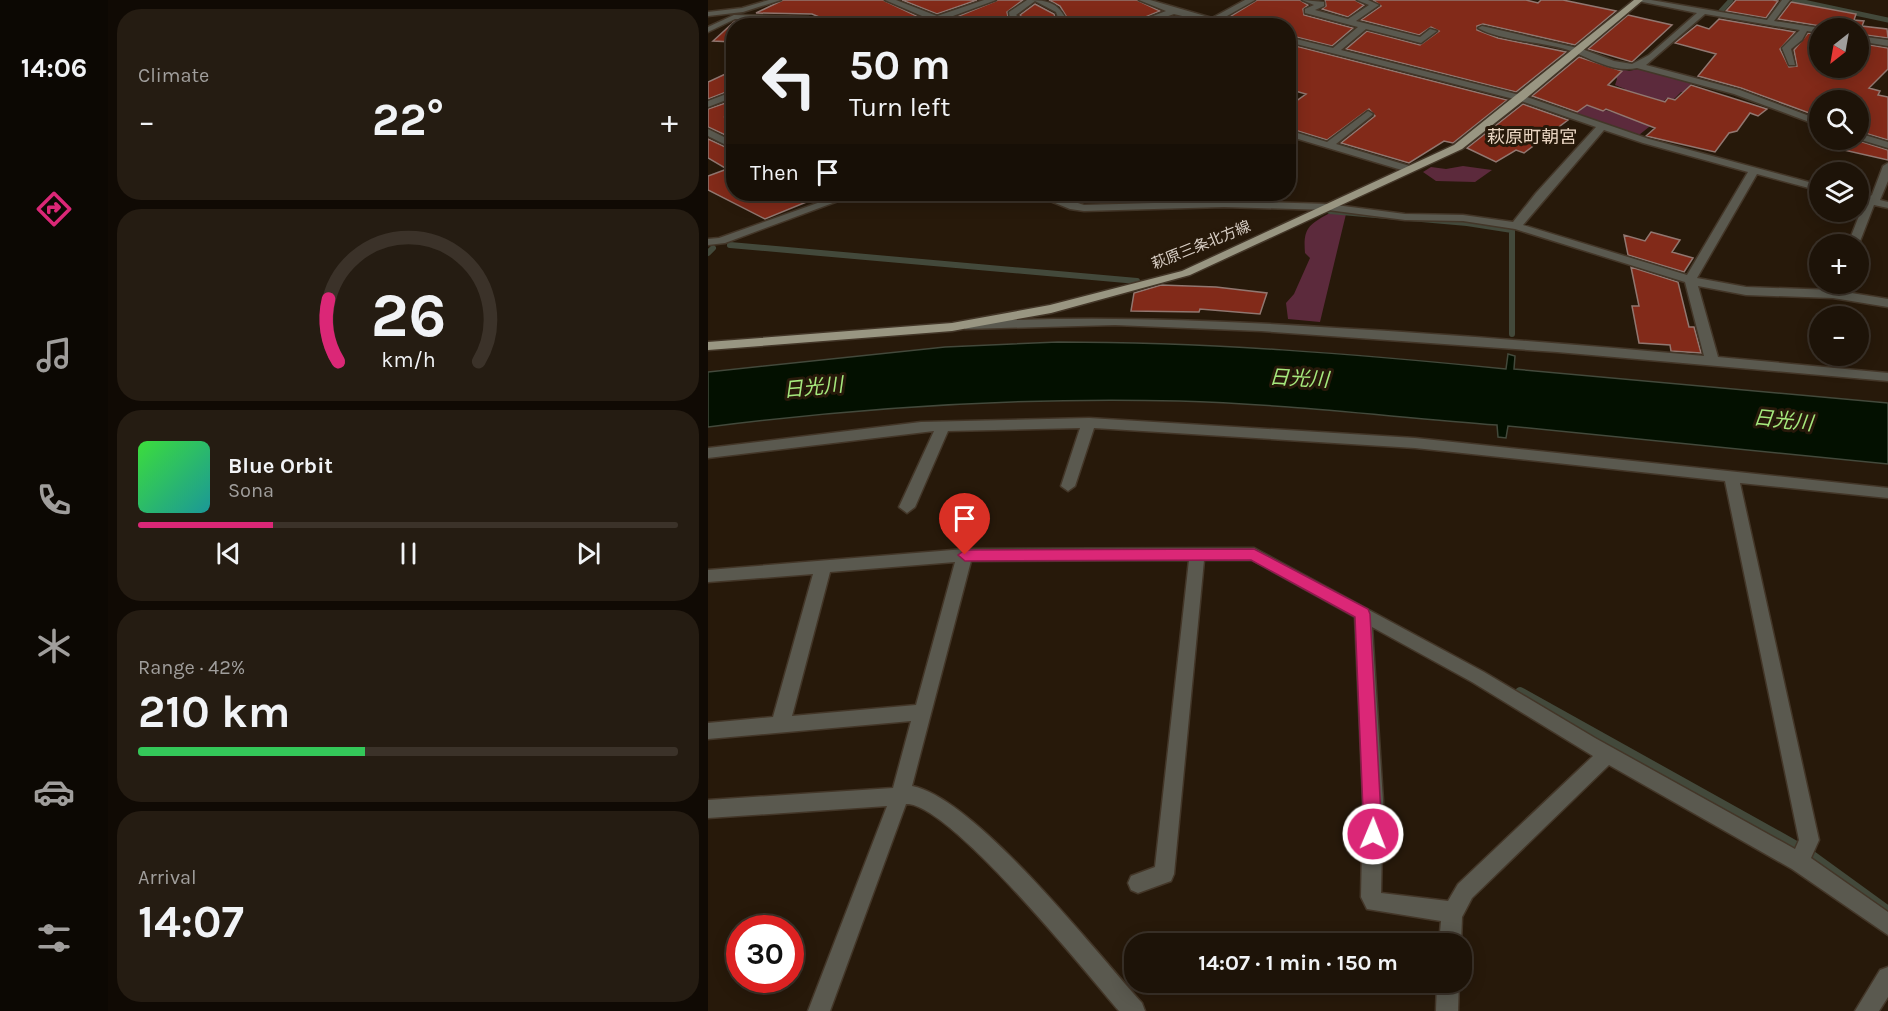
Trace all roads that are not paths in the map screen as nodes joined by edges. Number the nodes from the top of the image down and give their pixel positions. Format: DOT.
graph roads {
  1 [pos="767,0"];
  2 [pos="777,0"];
  3 [pos="889,0"];
  4 [pos="992,0"];
  5 [pos="1032,0"];
  6 [pos="1038,0"];
  7 [pos="1143,0"];
  8 [pos="1251,0"];
  9 [pos="1306,0"];
  10 [pos="1362,0"];
  11 [pos="1638,0"];
  12 [pos="1786,0"];
  13 [pos="743,9"];
  14 [pos="1173,11"];
  15 [pos="1703,11"];
  16 [pos="708,12"];
  17 [pos="734,17"];
  18 [pos="731,18"];
  19 [pos="771,18"];
  20 [pos="934,18"];
  21 [pos="939,18"];
  22 [pos="1015,18"];
  23 [pos="1062,18"];
  24 [pos="1153,18"];
  25 [pos="1202,18"];
  26 [pos="1219,18"];
  27 [pos="1349,22"];
  28 [pos="1769,22"];
  29 [pos="712,24"];
  30 [pos="1364,26"];
  31 [pos="1482,28"];
  32 [pos="1805,28"];
  33 [pos="1809,29"];
  34 [pos="708,30"];
  35 [pos="1433,31"];
  36 [pos="1869,40"];
  37 [pos="1296,41"];
  38 [pos="1888,43"];
  39 [pos="1335,50"];
  40 [pos="1579,52"];
  41 [pos="1792,63"];
  42 [pos="1640,66"];
  43 [pos="726,97"];
  44 [pos="1521,98"];
  45 [pos="708,104"];
  46 [pos="1368,114"];
  47 [pos="1809,119"];
  48 [pos="1601,127"];
  49 [pos="708,132"];
  50 [pos="1296,136"];
  51 [pos="1869,139"];
  52 [pos="726,142"];
  53 [pos="1888,145"];
  54 [pos="1329,146"];
  55 [pos="1888,166"];
  56 [pos="1409,169"];
  57 [pos="1754,171"];
  58 [pos="1809,185"];
  59 [pos="1869,198"];
  60 [pos="1869,200"];
  61 [pos="1058,201"];
  62 [pos="833,202"];
  63 [pos="1888,205"];
  64 [pos="1328,207"];
  65 [pos="1516,226"];
  66 [pos="708,242"];
  67 [pos="1690,279"];
  68 [pos="1809,290"];
  69 [pos="1854,294"];
  70 [pos="1888,303"];
  71 [pos="952,327"];
  72 [pos="708,346"];
  73 [pos="1712,360"];
  74 [pos="1888,377"];
  75 [pos="1089,423"];
  76 [pos="943,427"];
  77 [pos="708,453"];
  78 [pos="1731,477"];
  79 [pos="1068,486"];
  80 [pos="1888,493"];
  81 [pos="907,507"];
  82 [pos="965,555"];
  83 [pos="1197,555"];
  84 [pos="823,567"];
  85 [pos="709,578"];
  86 [pos="1363,614"];
  87 [pos="922,712"];
  88 [pos="780,725"];
  89 [pos="708,731"];
  90 [pos="1607,754"];
  91 [pos="900,796"];
  92 [pos="708,809"];
  93 [pos="1799,862"];
  94 [pos="1138,883"];
  95 [pos="1453,912"];
  96 [pos="1888,925"];
  97 [pos="1451,933"];
  98 [pos="1888,978"];
  99 [pos="1448,993"];
  100 [pos="819,1011"];
  101 [pos="1134,1011"];
  102 [pos="1447,1011"];
  103 [pos="1866,1011"];
  1 -- 13 [label="street"];
  2 -- 13 [label="street"];
  3 -- 20 [label="street"];
  4 -- 21 [label="street"];
  5 -- 22 [label="street"];
  6 -- 23 [label="street"];
  7 -- 14 [label="street"];
  8 -- 26 [label="street"];
  9 -- 27 [label="street"];
  10 -- 27 [label="street"];
  11 -- 15 [label="street"];
  11 -- 40 [label="main road, 萩原三条北方線"];
  12 -- 28 [label="street"];
  13 -- 16 [label="street"];
  13 -- 17 [label="street"];
  14 -- 24 [label="street"];
  14 -- 25 [label="street"];
  15 -- 28 [label="street"];
  15 -- 42 [label="street"];
  17 -- 18 [label="street"];
  17 -- 19 [label="street"];
  27 -- 30 [label="street"];
  28 -- 32 [label="street"];
  29 -- 34 [label="street"];
  30 -- 35 [label="street"];
  30 -- 39 [label="street"];
  31 -- 40 [label="street"];
  32 -- 33 [label="street"];
  32 -- 41 [label="street"];
  36 -- 38 [label="street"];
  37 -- 39 [label="street"];
  39 -- 44 [label="street"];
  40 -- 42 [label="street"];
  40 -- 44 [label="main road, 萩原三条北方線"];
  42 -- 47 [label="street"];
  43 -- 45 [label="street"];
  44 -- 48 [label="street"];
  44 -- 56 [label="main road, 萩原三条北方線"];
  46 -- 54 [label="street"];
  48 -- 57 [label="street"];
  48 -- 65 [label="street"];
  49 -- 52 [label="street"];
  50 -- 54 [label="street"];
  51 -- 53 [label="street"];
  54 -- 56 [label="street"];
  55 -- 59 [label="street"];
  56 -- 64 [label="main road, 萩原三条北方線"];
  57 -- 58 [label="street"];
  57 -- 67 [label="street"];
  60 -- 63 [label="street"];
  61 -- 64 [label="street"];
  62 -- 66 [label="street"];
  64 -- 65 [label="street"];
  64 -- 71 [label="main road, 萩原三条北方線"];
  65 -- 67 [label="street"];
  67 -- 68 [label="street"];
  67 -- 73 [label="street"];
  69 -- 70 [label="street"];
  71 -- 72 [label="main road, 萩原三条北方線"];
  71 -- 73 [label="street"];
  73 -- 74 [label="street"];
  75 -- 76 [label="street"];
  75 -- 78 [label="street"];
  75 -- 79 [label="street"];
  76 -- 77 [label="street"];
  76 -- 81 [label="street"];
  78 -- 80 [label="street"];
  78 -- 93 [label="street"];
  82 -- 83 [label="street"];
  82 -- 84 [label="street"];
  82 -- 87 [label="street"];
  83 -- 86 [label="street"];
  83 -- 94 [label="street"];
  84 -- 85 [label="street"];
  84 -- 88 [label="street"];
  86 -- 90 [label="street"];
  86 -- 95 [label="street"];
  87 -- 88 [label="street"];
  87 -- 91 [label="street"];
  88 -- 89 [label="street"];
  90 -- 93 [label="street"];
  90 -- 95 [label="street"];
  91 -- 92 [label="street"];
  91 -- 100 [label="street"];
  91 -- 101 [label="street"];
  93 -- 96 [label="street"];
  95 -- 97 [label="street"];
  98 -- 103 [label="street"];
  99 -- 102 [label="street"];
}
